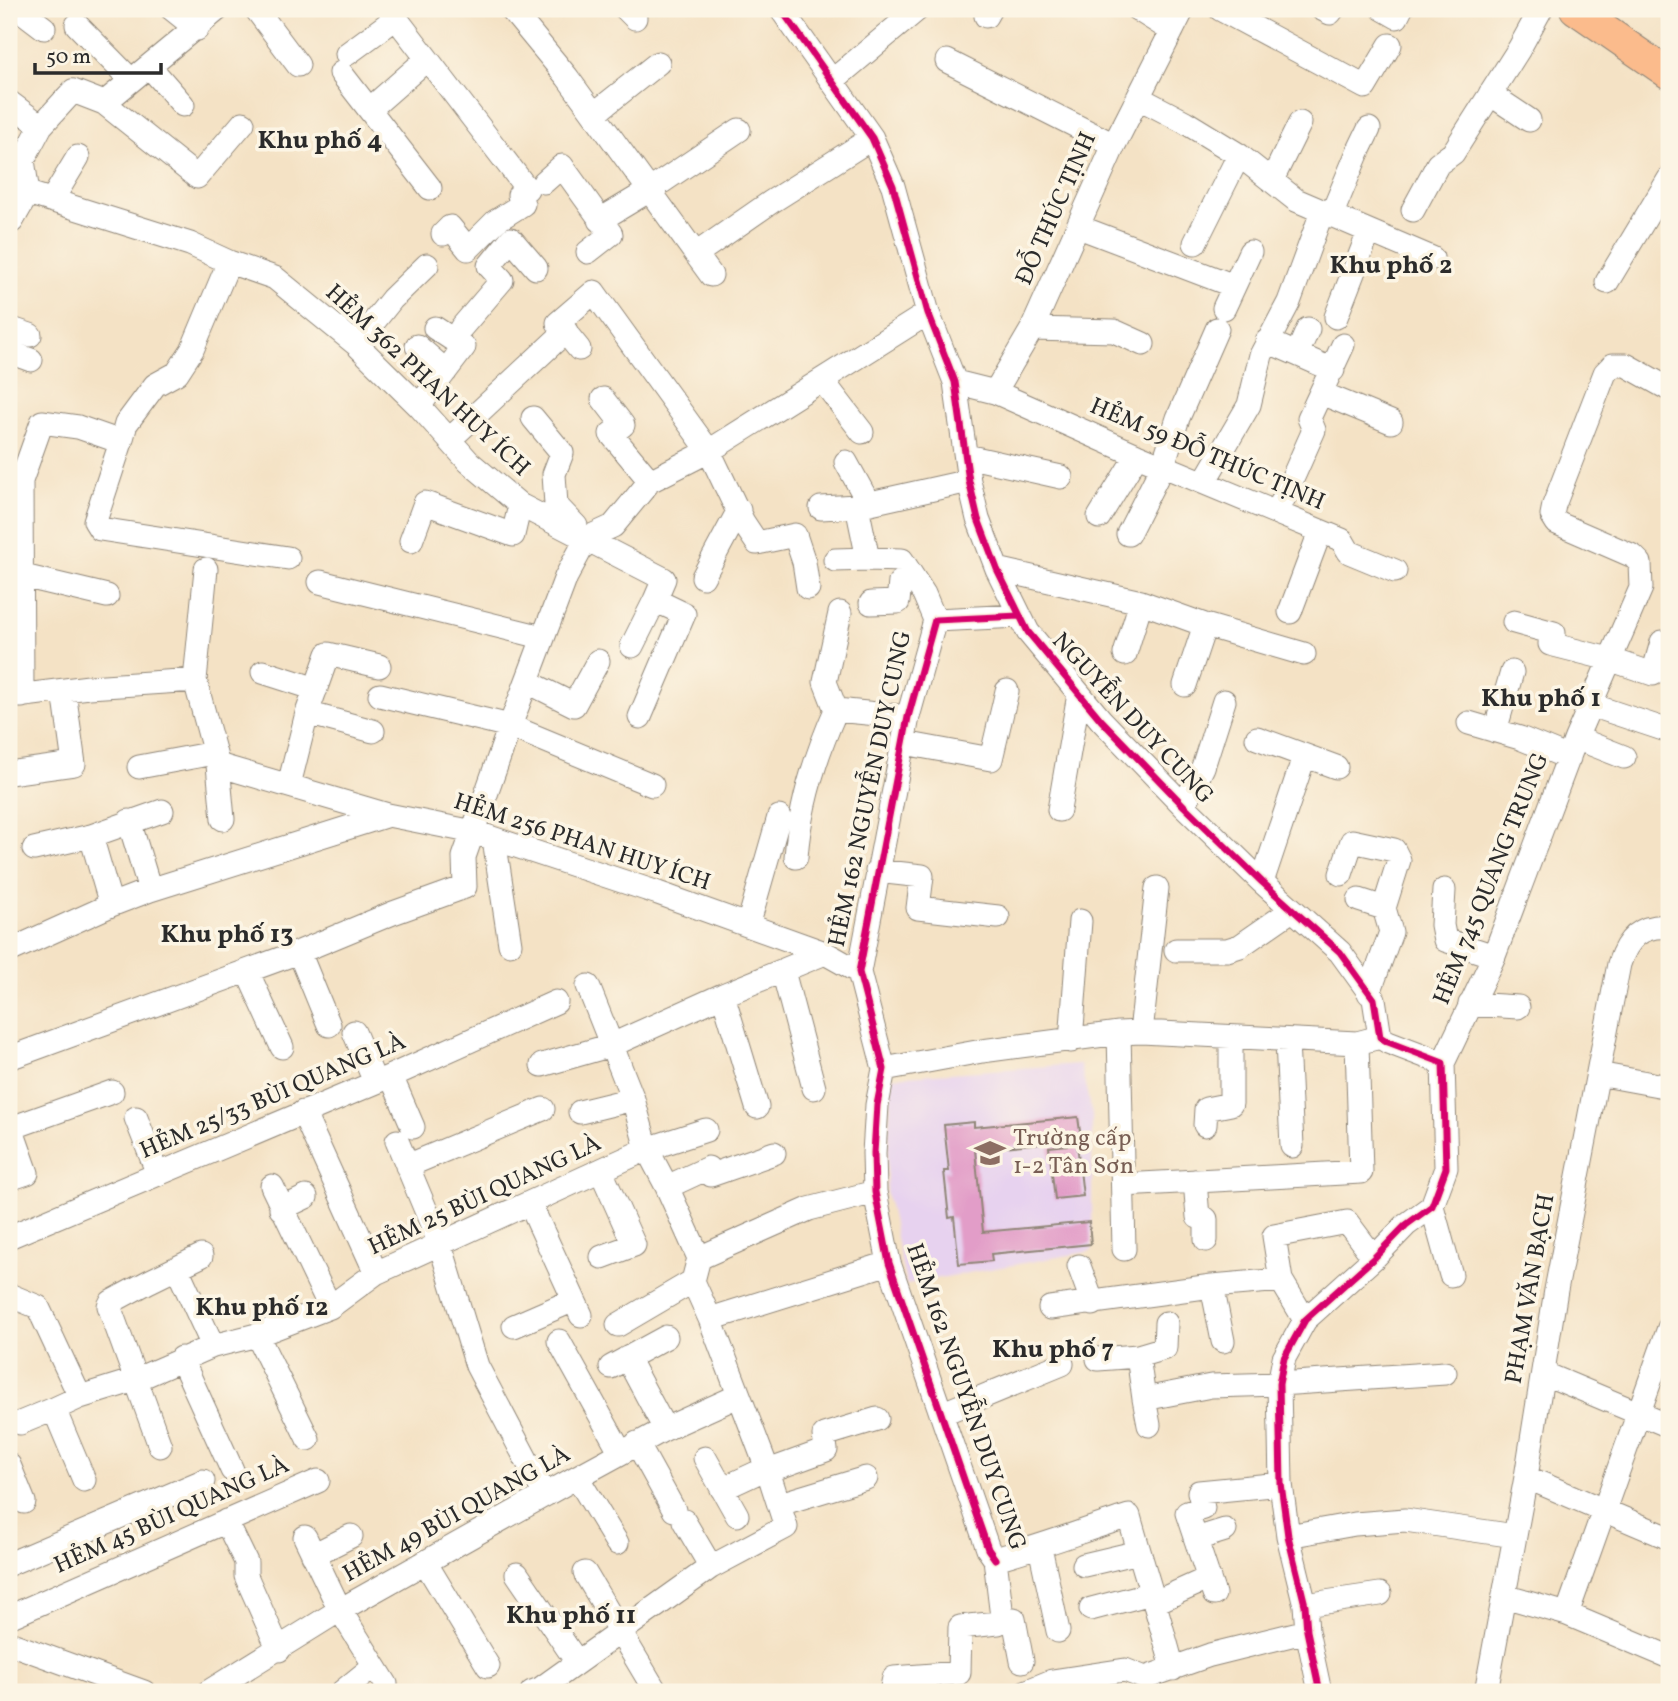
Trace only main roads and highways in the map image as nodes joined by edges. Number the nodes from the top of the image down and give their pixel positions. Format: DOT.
graph roads {
  1 [pos="1575,9"];
  2 [pos="1610,9"];
  3 [pos="1669,52"];
  4 [pos="1669,74"];
  1 -- 4 [label="main road"];
  2 -- 3 [label="main road"];
}
